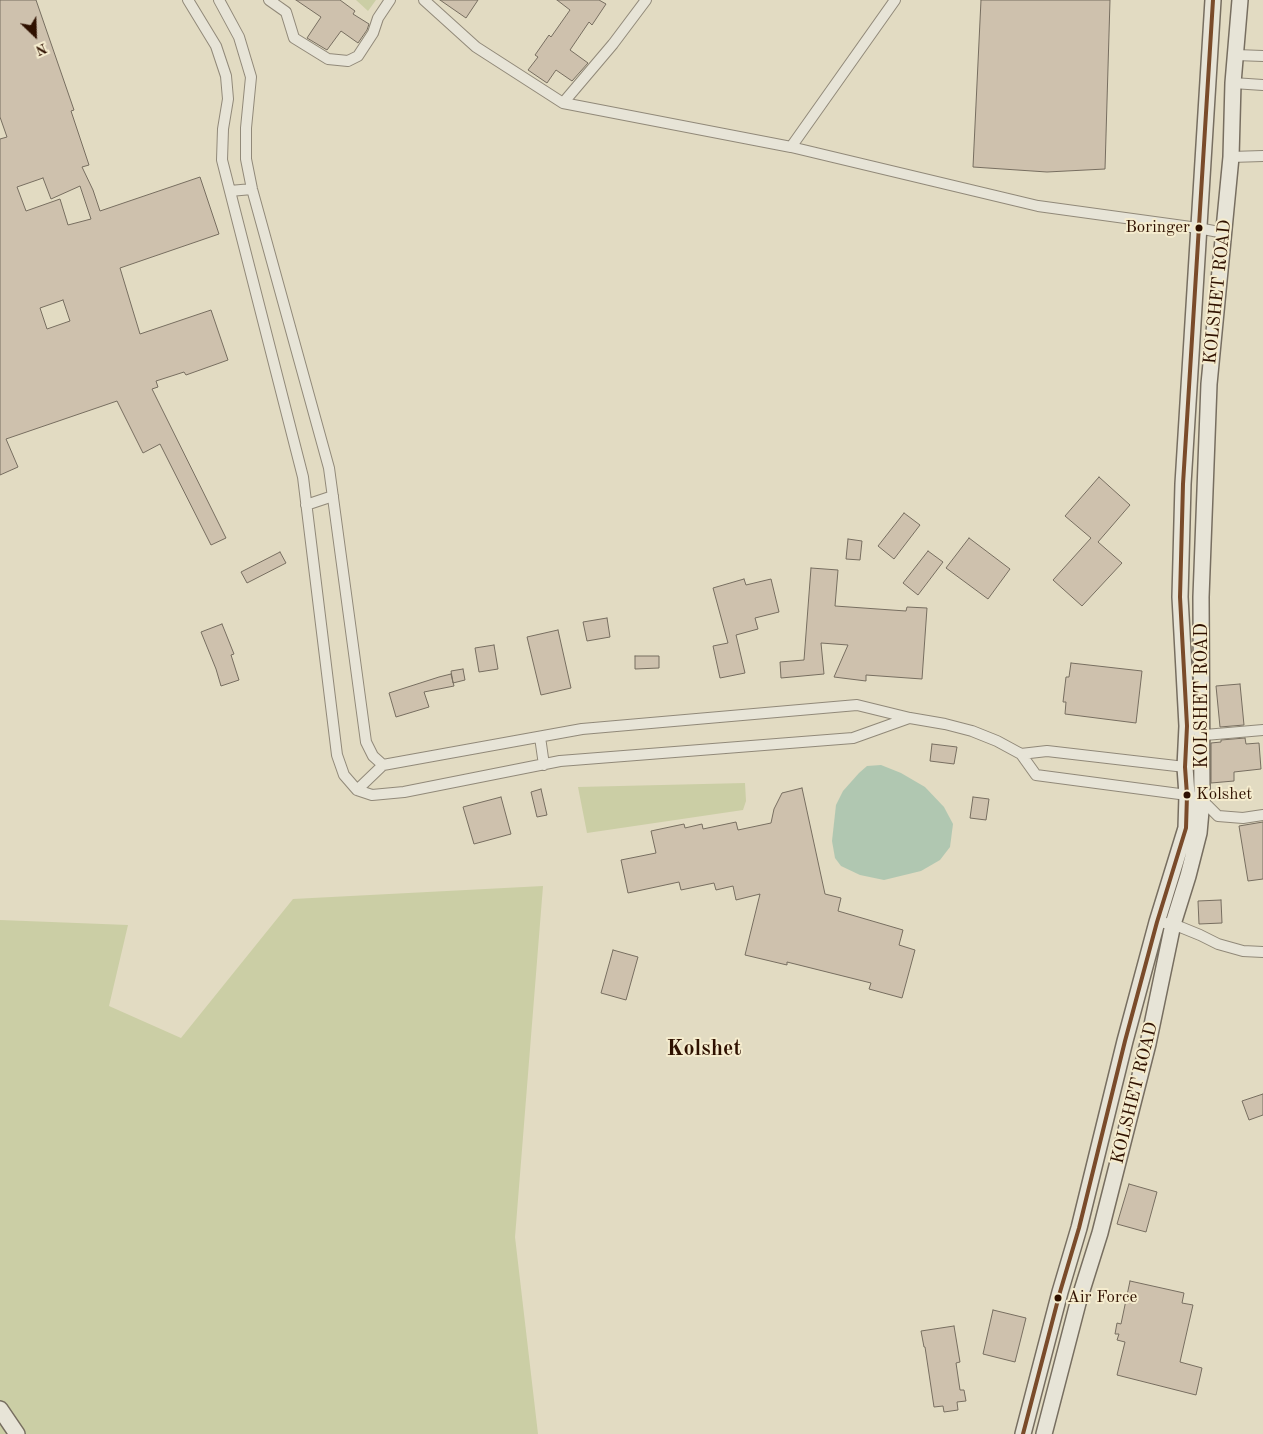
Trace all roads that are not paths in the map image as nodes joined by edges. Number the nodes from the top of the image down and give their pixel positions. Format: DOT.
graph roads {
  1 [pos="188,0"];
  2 [pos="219,0"];
  3 [pos="269,0"];
  4 [pos="390,0"];
  5 [pos="424,0"];
  6 [pos="646,0"];
  7 [pos="895,0"];
  8 [pos="1213,0"];
  9 [pos="1240,0"];
  10 [pos="1236,55"];
  11 [pos="1263,56"];
  12 [pos="1233,83"];
  13 [pos="1263,85"];
  14 [pos="563,103"];
  15 [pos="791,147"];
  16 [pos="1263,156"];
  17 [pos="1231,157"];
  18 [pos="252,189"];
  19 [pos="230,191"];
  20 [pos="1198,228"];
  21 [pos="1224,232"];
  22 [pos="333,496"];
  23 [pos="306,505"];
  24 [pos="1191,597"];
  25 [pos="910,718"];
  26 [pos="1263,730"];
  27 [pos="1202,734"];
  28 [pos="540,737"];
  29 [pos="1021,754"];
  30 [pos="544,764"];
  31 [pos="383,765"];
  32 [pos="1185,767"];
  33 [pos="357,790"];
  34 [pos="1187,795"];
  35 [pos="1202,800"];
  36 [pos="1263,815"];
  37 [pos="1157,922"];
  38 [pos="1173,924"];
  39 [pos="1263,952"];
  40 [pos="1089,1230"];
  41 [pos="0,1409"];
  42 [pos="17,1434"];
  43 [pos="1023,1434"];
  44 [pos="1044,1434"];
  1 -- 19 [label="street"];
  2 -- 18 [label="street"];
  3 -- 4 [label="street"];
  5 -- 14 [label="street"];
  6 -- 14 [label="street"];
  7 -- 15 [label="street"];
  8 -- 20 [label="street, KOLSHET ROAD"];
  9 -- 10 [label="street, KOLSHET ROAD"];
  10 -- 11 [label="street"];
  10 -- 12 [label="street, KOLSHET ROAD"];
  12 -- 13 [label="street"];
  12 -- 17 [label="street, KOLSHET ROAD"];
  14 -- 15 [label="street"];
  15 -- 20 [label="street"];
  16 -- 17 [label="street"];
  17 -- 21 [label="street, KOLSHET ROAD"];
  18 -- 19 [label="street"];
  18 -- 22 [label="street"];
  19 -- 23 [label="street"];
  20 -- 21 [label="street"];
  20 -- 24 [label="street, KOLSHET ROAD"];
  21 -- 24 [label="street, KOLSHET ROAD"];
  22 -- 23 [label="street"];
  22 -- 31 [label="street"];
  23 -- 33 [label="street"];
  24 -- 27 [label="street, KOLSHET ROAD"];
  24 -- 32 [label="street, KOLSHET ROAD"];
  25 -- 28 [label="street"];
  25 -- 29 [label="street"];
  25 -- 30 [label="street"];
  26 -- 27 [label="street"];
  27 -- 35 [label="street, KOLSHET ROAD"];
  28 -- 30 [label="street"];
  28 -- 31 [label="street"];
  29 -- 32 [label="street"];
  29 -- 34 [label="street"];
  30 -- 33 [label="street"];
  31 -- 33 [label="street"];
  32 -- 34 [label="street, KOLSHET ROAD"];
  34 -- 35 [label="street"];
  34 -- 37 [label="street, KOLSHET ROAD"];
  35 -- 36 [label="street"];
  35 -- 38 [label="street, KOLSHET ROAD"];
  37 -- 38 [label="street"];
  37 -- 40 [label="street, KOLSHET ROAD"];
  38 -- 39 [label="street"];
  38 -- 40 [label="street, KOLSHET ROAD"];
  40 -- 43 [label="street, KOLSHET ROAD"];
  40 -- 44 [label="street, KOLSHET ROAD"];
  41 -- 42 [label="street"];
}
